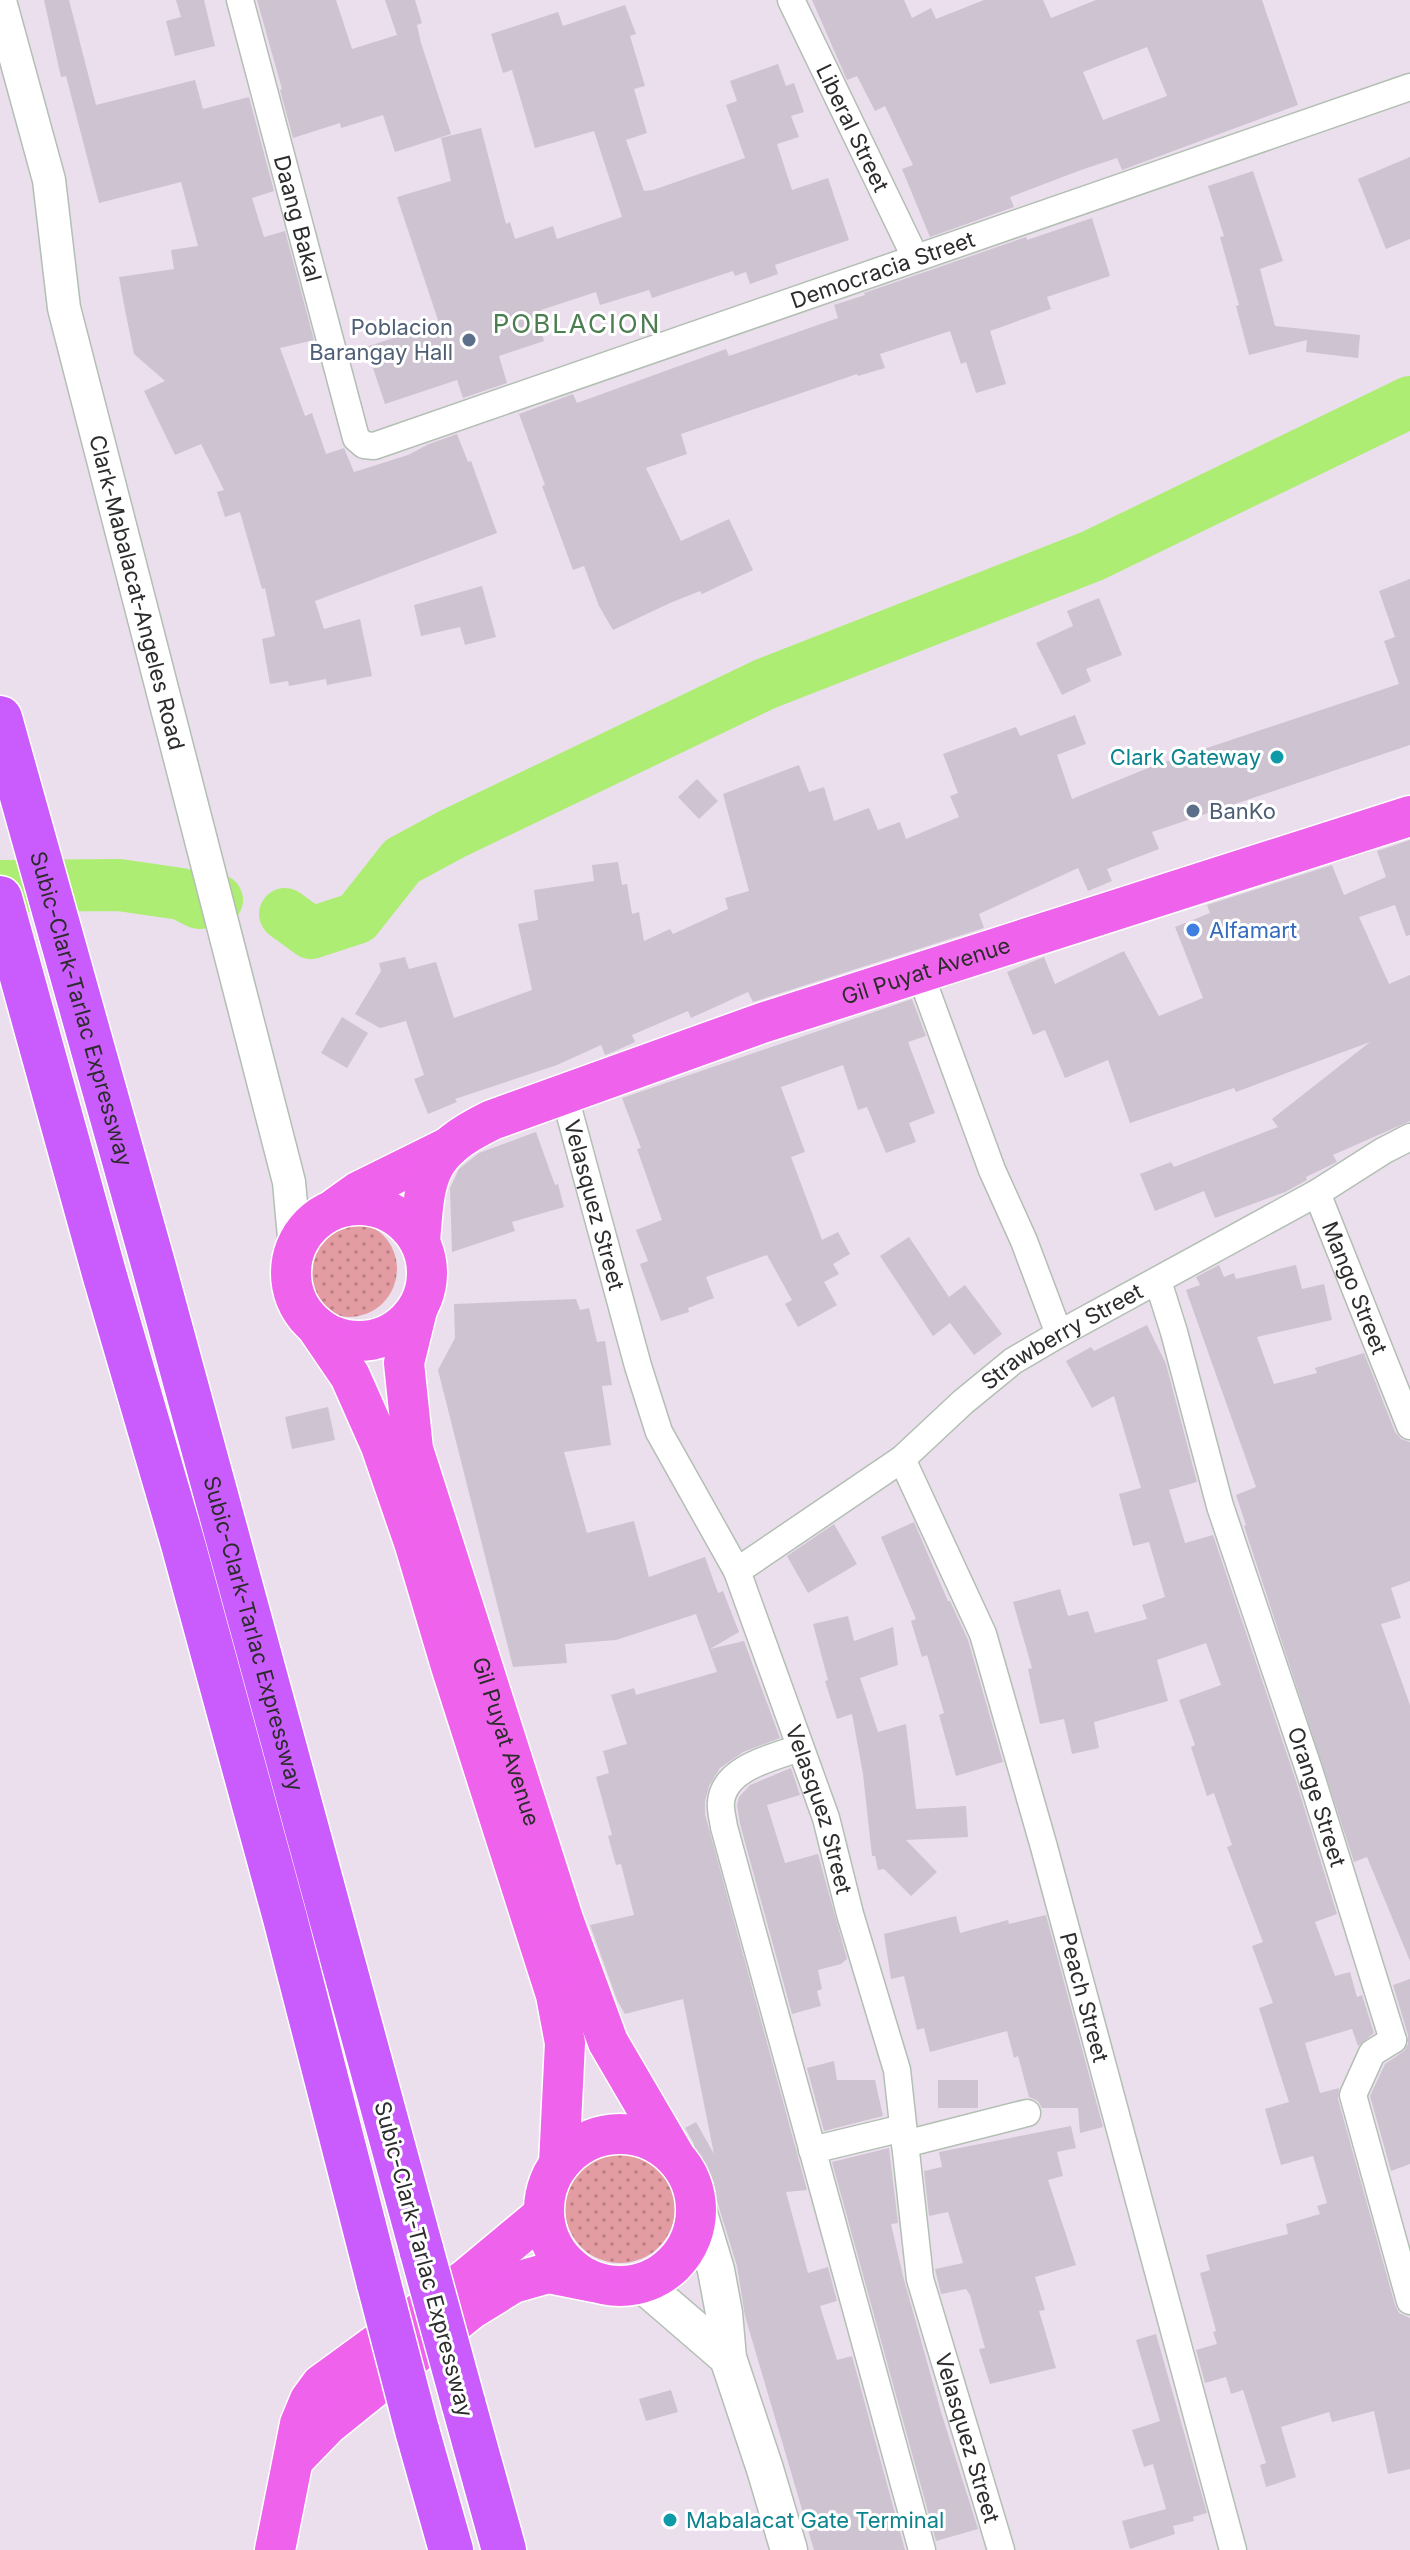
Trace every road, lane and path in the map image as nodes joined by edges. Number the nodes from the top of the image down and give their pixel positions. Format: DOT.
graph roads {
  1 [pos="240,0"];
  2 [pos="791,0"];
  3 [pos="0,1"];
  4 [pos="1410,87"];
  5 [pos="915,257"];
  6 [pos="356,438"];
  7 [pos="4,731"];
  8 [pos="1410,816"];
  9 [pos="0,898"];
  10 [pos="920,973"];
  11 [pos="564,1093"];
  12 [pos="1410,1137"];
  13 [pos="449,1147"];
  14 [pos="285,1171"];
  15 [pos="1317,1193"];
  16 [pos="328,1212"];
  17 [pos="420,1242"];
  18 [pos="295,1248"];
  19 [pos="1158,1281"];
  20 [pos="417,1310"];
  21 [pos="316,1326"];
  22 [pos="1059,1334"];
  23 [pos="1410,1426"];
  24 [pos="902,1459"];
  25 [pos="737,1571"];
  26 [pos="800,1748"];
  27 [pos="1401,2040"];
  28 [pos="1027,2113"];
  29 [pos="904,2136"];
  30 [pos="812,2150"];
  31 [pos="674,2155"];
  32 [pos="559,2164"];
  33 [pos="697,2207"];
  34 [pos="543,2215"];
  35 [pos="597,2283"];
  36 [pos="641,2283"];
  37 [pos="1410,2301"];
  38 [pos="728,2358"];
  39 [pos="294,2459"];
  40 [pos="275,2550"];
  41 [pos="451,2550"];
  42 [pos="504,2550"];
  43 [pos="789,2550"];
  44 [pos="922,2550"];
  45 [pos="1001,2550"];
  46 [pos="1233,2550"];
  1 -- 6 [label="street, Daang Bakal"];
  2 -- 5 [label="street, Liberal Street"];
  3 -- 14 [label="street, Clark-Mabalacat-Angeles Road"];
  4 -- 5 [label="street, Democracia Street"];
  5 -- 6 [label="street, Democracia Street"];
  7 -- 42 [label="highway, Subic-Clark-Tarlac Expressway, bridge"];
  8 -- 10 [label="main road, Gil Puyat Avenue"];
  9 -- 41 [label="highway, Subic-Clark-Tarlac Expressway, bridge"];
  10 -- 11 [label="main road, Gil Puyat Avenue"];
  10 -- 22 [label="street"];
  11 -- 13 [label="main road, Gil Puyat Avenue"];
  11 -- 25 [label="street, Velasquez Street"];
  12 -- 15 [label="street, Strawberry Street"];
  13 -- 16 [label="main road, Gil Puyat Avenue"];
  13 -- 17 [label="main road, Gil Puyat Avenue"];
  14 -- 16 [label="street"];
  14 -- 18 [label="street, Clark-Mabalacat-Angeles Road"];
  15 -- 19 [label="street, Strawberry Street"];
  15 -- 23 [label="street, Mango Street"];
  16 -- 17 [label="main road"];
  16 -- 18 [label="main road"];
  17 -- 20 [label="main road"];
  18 -- 21 [label="main road"];
  19 -- 22 [label="street, Strawberry Street"];
  19 -- 27 [label="street, Orange Street"];
  20 -- 21 [label="main road"];
  20 -- 31 [label="main road, Gil Puyat Avenue"];
  21 -- 32 [label="main road, Gil Puyat Avenue"];
  22 -- 24 [label="street, Strawberry Street"];
  24 -- 25 [label="street, Strawberry Street"];
  24 -- 46 [label="street, Peach Street"];
  25 -- 26 [label="street, Velasquez Street"];
  26 -- 29 [label="street, Velasquez Street"];
  26 -- 30 [label="street"];
  27 -- 37 [label="street, Orange Street"];
  28 -- 29 [label="street"];
  29 -- 30 [label="street"];
  29 -- 45 [label="street, Velasquez Street"];
  30 -- 44 [label="street"];
  31 -- 32 [label="main road"];
  31 -- 33 [label="main road"];
  32 -- 34 [label="main road"];
  33 -- 36 [label="main road"];
  33 -- 38 [label="main road"];
  34 -- 35 [label="main road"];
  34 -- 39 [label="main road"];
  35 -- 36 [label="main road"];
  35 -- 39 [label="main road"];
  36 -- 38 [label="main road"];
  38 -- 43 [label="main road"];
  39 -- 40 [label="main road"];
}
